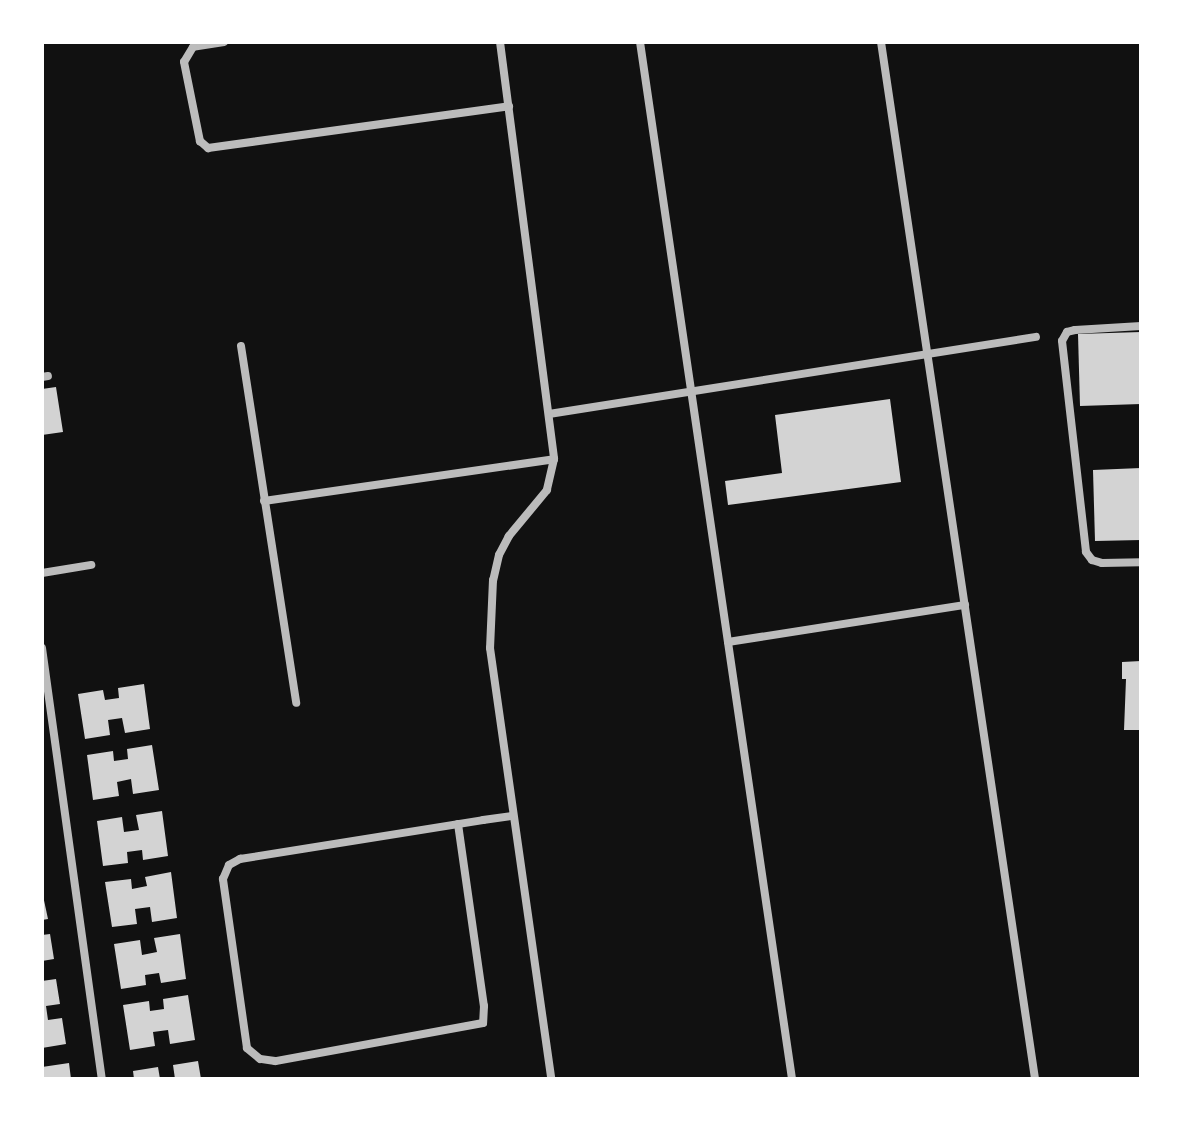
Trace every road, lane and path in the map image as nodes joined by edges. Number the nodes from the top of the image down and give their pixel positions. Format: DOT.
graph roads {
  1 [pos="224,42"];
  2 [pos="500,42"];
  3 [pos="640,42"];
  4 [pos="881,42"];
  5 [pos="509,106"];
  6 [pos="1141,326"];
  7 [pos="1036,337"];
  8 [pos="241,346"];
  9 [pos="927,354"];
  10 [pos="691,391"];
  11 [pos="549,414"];
  12 [pos="554,459"];
  13 [pos="264,501"];
  14 [pos="1141,562"];
  15 [pos="91,565"];
  16 [pos="42,573"];
  17 [pos="965,605"];
  18 [pos="728,642"];
  19 [pos="42,648"];
  20 [pos="296,703"];
  21 [pos="513,816"];
  22 [pos="458,824"];
  23 [pos="102,1079"];
  24 [pos="551,1079"];
  25 [pos="792,1079"];
  26 [pos="1035,1079"];
  1 -- 5 [label="street"];
  2 -- 5 [label="street"];
  3 -- 10 [label="street"];
  4 -- 9 [label="street"];
  5 -- 11 [label="street"];
  6 -- 14 [label="street"];
  7 -- 9 [label="street"];
  8 -- 13 [label="street"];
  9 -- 10 [label="street"];
  9 -- 17 [label="street"];
  10 -- 11 [label="street"];
  10 -- 18 [label="street"];
  11 -- 12 [label="street"];
  12 -- 13 [label="street"];
  12 -- 21 [label="street"];
  13 -- 20 [label="street"];
  15 -- 16 [label="street"];
  17 -- 18 [label="street"];
  17 -- 26 [label="street"];
  18 -- 25 [label="street"];
  19 -- 23 [label="street"];
  21 -- 22 [label="street"];
  21 -- 24 [label="street"];
  22 -- 22 [label="street"];
}
